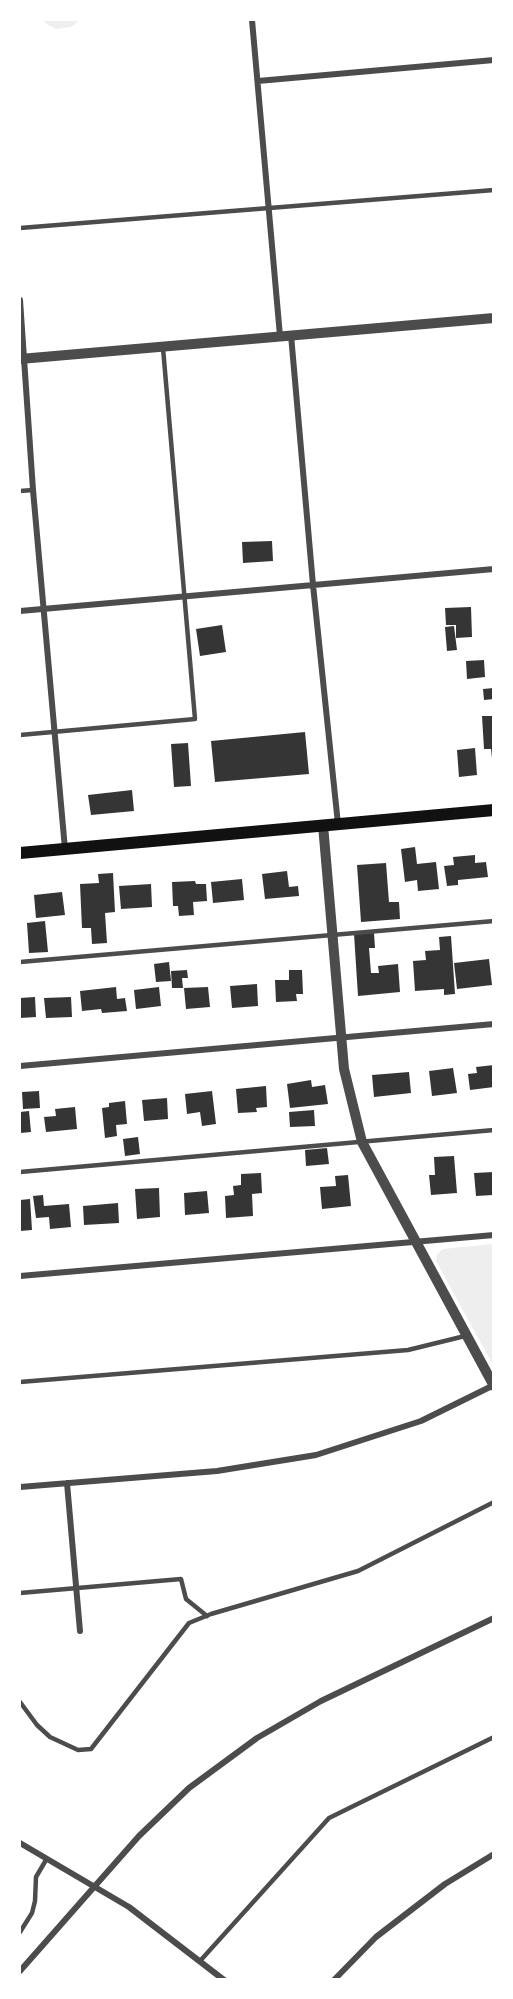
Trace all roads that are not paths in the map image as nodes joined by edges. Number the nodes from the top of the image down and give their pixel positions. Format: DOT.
graph roads {
  1 [pos="252,20"];
  2 [pos="494,60"];
  3 [pos="258,81"];
  4 [pos="494,190"];
  5 [pos="269,208"];
  6 [pos="20,228"];
  7 [pos="20,300"];
  8 [pos="494,318"];
  9 [pos="286,336"];
  10 [pos="163,348"];
  11 [pos="22,359"];
  12 [pos="33,490"];
  13 [pos="20,491"];
  14 [pos="494,569"];
  15 [pos="313,585"];
  16 [pos="186,597"];
  17 [pos="44,609"];
  18 [pos="20,611"];
  19 [pos="55,732"];
  20 [pos="20,735"];
  21 [pos="494,810"];
  22 [pos="338,824"];
  23 [pos="323,825"];
  24 [pos="65,849"];
  25 [pos="20,853"];
  26 [pos="494,921"];
  27 [pos="332,936"];
  28 [pos="20,963"];
  29 [pos="494,1024"];
  30 [pos="342,1038"];
  31 [pos="20,1065"];
  32 [pos="494,1130"];
  33 [pos="362,1142"];
  34 [pos="20,1172"];
  35 [pos="494,1235"];
  36 [pos="415,1242"];
  37 [pos="20,1276"];
  38 [pos="465,1336"];
  39 [pos="20,1383"];
  40 [pos="493,1386"];
  41 [pos="68,1483"];
  42 [pos="20,1487"];
  43 [pos="494,1502"];
  44 [pos="75,1587"];
  45 [pos="20,1593"];
  46 [pos="207,1616"];
  47 [pos="494,1618"];
  48 [pos="80,1631"];
  49 [pos="20,1702"];
  50 [pos="494,1737"];
  51 [pos="20,1843"];
  52 [pos="494,1854"];
  53 [pos="46,1860"];
  54 [pos="94,1888"];
  55 [pos="20,1932"];
  56 [pos="200,1961"];
  57 [pos="20,1971"];
  58 [pos="224,1980"];
  59 [pos="334,1980"];
  1 -- 3 [label="street"];
  2 -- 3 [label="street"];
  3 -- 5 [label="street"];
  4 -- 5 [label="lane"];
  5 -- 6 [label="lane"];
  5 -- 9 [label="street"];
  7 -- 11 [label="street"];
  8 -- 9 [label="street"];
  9 -- 10 [label="street"];
  9 -- 15 [label="street"];
  10 -- 11 [label="street"];
  10 -- 16 [label="lane"];
  11 -- 12 [label="street"];
  12 -- 13 [label="lane"];
  12 -- 17 [label="street"];
  14 -- 15 [label="street"];
  15 -- 16 [label="street"];
  15 -- 22 [label="street"];
  16 -- 17 [label="street"];
  16 -- 19 [label="lane"];
  17 -- 18 [label="street"];
  17 -- 19 [label="street"];
  19 -- 20 [label="lane"];
  19 -- 24 [label="street"];
  21 -- 22 [label="main road"];
  22 -- 23 [label="main road"];
  23 -- 24 [label="main road"];
  23 -- 27 [label="street"];
  24 -- 25 [label="main road"];
  26 -- 27 [label="lane"];
  27 -- 28 [label="lane"];
  27 -- 30 [label="street"];
  29 -- 30 [label="street"];
  30 -- 31 [label="street"];
  30 -- 33 [label="street"];
  32 -- 33 [label="lane"];
  33 -- 34 [label="lane"];
  33 -- 36 [label="street"];
  35 -- 36 [label="street"];
  36 -- 37 [label="street"];
  36 -- 38 [label="street"];
  38 -- 39 [label="lane"];
  38 -- 40 [label="street"];
  40 -- 41 [label="street"];
  41 -- 42 [label="street"];
  41 -- 44 [label="street"];
  43 -- 46 [label="lane"];
  44 -- 45 [label="lane"];
  44 -- 46 [label="lane"];
  44 -- 48 [label="street"];
  46 -- 49 [label="lane"];
  47 -- 54 [label="street"];
  50 -- 56 [label="lane"];
  51 -- 53 [label="street"];
  52 -- 59 [label="street"];
  53 -- 54 [label="street"];
  53 -- 55 [label="lane"];
  54 -- 56 [label="street"];
  54 -- 57 [label="street"];
  56 -- 58 [label="street"];
}
